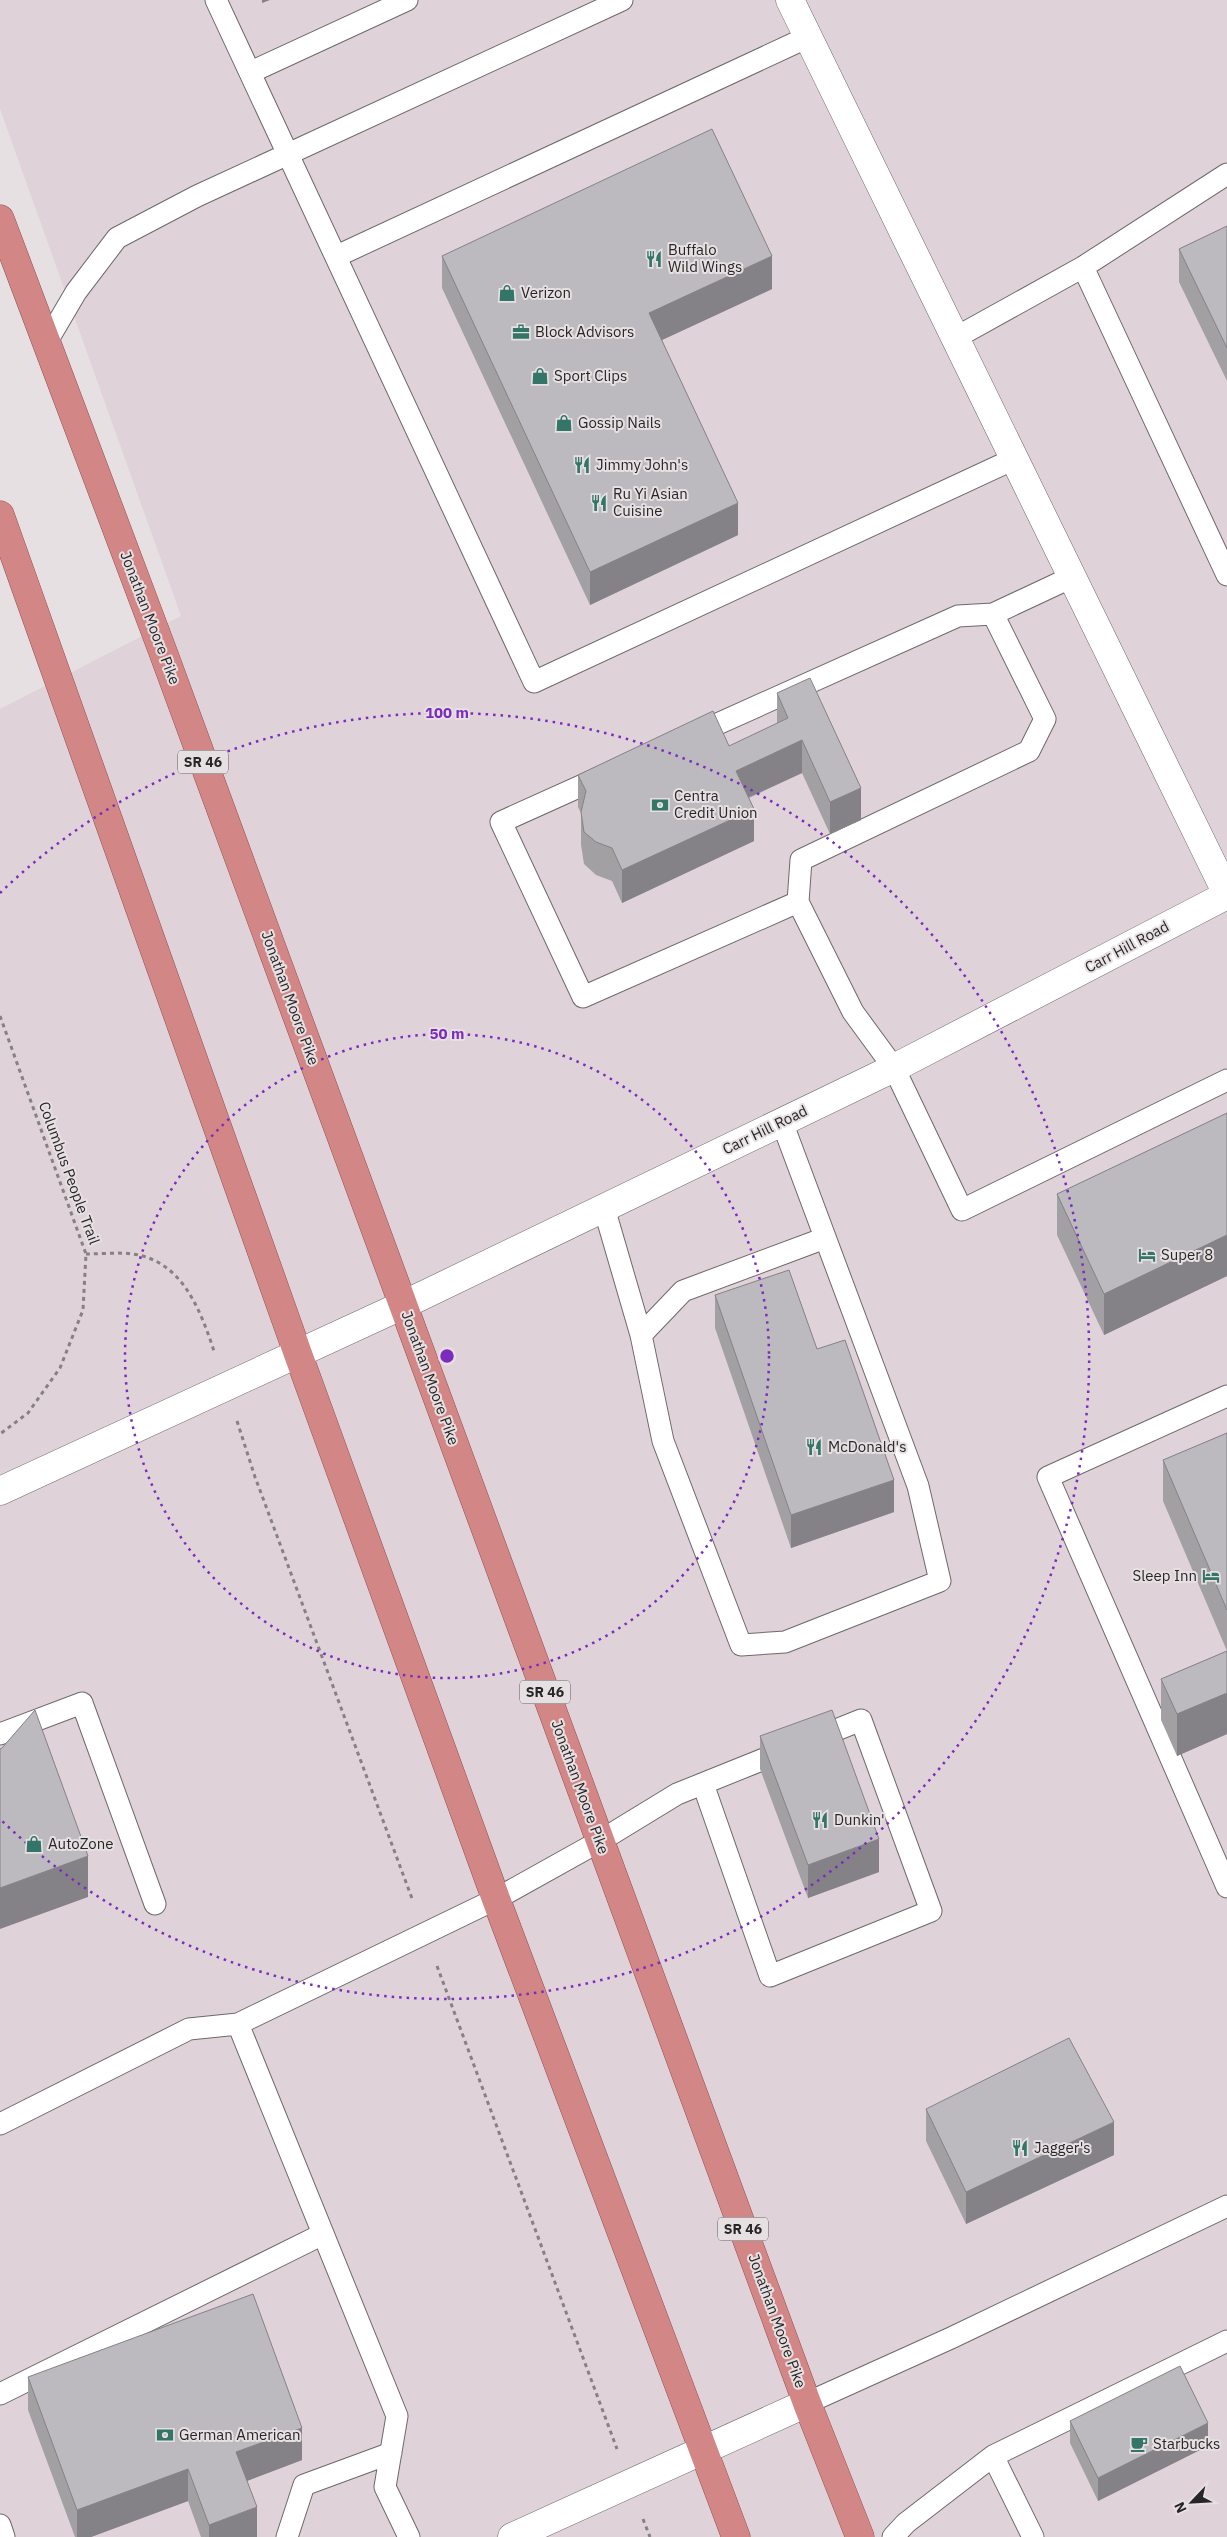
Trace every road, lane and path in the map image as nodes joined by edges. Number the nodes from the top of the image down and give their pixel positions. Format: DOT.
graph roads {
  1 [pos="216,0"];
  2 [pos="407,0"];
  3 [pos="622,0"];
  4 [pos="790,0"];
  5 [pos="808,37"];
  6 [pos="251,72"];
  7 [pos="290,154"];
  8 [pos="1227,174"];
  9 [pos="0,219"];
  10 [pos="337,256"];
  11 [pos="1083,267"];
  12 [pos="955,338"];
  13 [pos="46,343"];
  14 [pos="1014,459"];
  15 [pos="0,515"];
  16 [pos="1226,570"];
  17 [pos="1072,577"];
  18 [pos="993,614"];
  19 [pos="672,745"];
  20 [pos="618,769"];
  21 [pos="1227,894"];
  22 [pos="798,902"];
  23 [pos="0,1016"];
  24 [pos="894,1068"];
  25 [pos="1227,1080"];
  26 [pos="782,1122"];
  27 [pos="604,1208"];
  28 [pos="825,1238"];
  29 [pos="86,1254"];
  30 [pos="403,1305"];
  31 [pos="205,1324"];
  32 [pos="641,1335"];
  33 [pos="298,1354"];
  34 [pos="1227,1396"];
  35 [pos="0,1434"];
  36 [pos="255,1477"];
  37 [pos="0,1491"];
  38 [pos="0,1734"];
  39 [pos="702,1784"];
  40 [pos="600,1841"];
  41 [pos="1227,1887"];
  42 [pos="496,1899"];
  43 [pos="155,1904"];
  44 [pos="414,1906"];
  45 [pos="436,1964"];
  46 [pos="238,2024"];
  47 [pos="0,2124"];
  48 [pos="1227,2206"];
  49 [pos="323,2234"];
  50 [pos="1227,2341"];
  51 [pos="0,2394"];
  52 [pos="807,2403"];
  53 [pos="612,2435"];
  54 [pos="702,2451"];
  55 [pos="391,2454"];
  56 [pos="993,2456"];
  57 [pos="0,2525"];
  58 [pos="4,2537"];
  59 [pos="287,2537"];
  60 [pos="409,2537"];
  61 [pos="512,2537"];
  62 [pos="736,2537"];
  63 [pos="860,2537"];
  64 [pos="893,2537"];
  65 [pos="1033,2537"];
  1 -- 6 [label="lane"];
  2 -- 6 [label="lane"];
  3 -- 7 [label="lane"];
  4 -- 5 [label="street"];
  5 -- 10 [label="lane"];
  5 -- 12 [label="street"];
  6 -- 7 [label="lane"];
  7 -- 10 [label="lane"];
  7 -- 13 [label="lane"];
  8 -- 11 [label="lane"];
  9 -- 13 [label="highway, Jonathan Moore Pike / SR 46"];
  10 -- 14 [label="lane"];
  11 -- 12 [label="lane"];
  11 -- 16 [label="lane"];
  12 -- 14 [label="street"];
  13 -- 30 [label="highway, Jonathan Moore Pike / SR 46"];
  14 -- 17 [label="street"];
  15 -- 33 [label="highway"];
  17 -- 18 [label="lane"];
  17 -- 21 [label="street"];
  18 -- 19 [label="lane"];
  18 -- 22 [label="lane"];
  20 -- 22 [label="lane"];
  21 -- 24 [label="street, Carr Hill Road"];
  22 -- 24 [label="lane"];
  23 -- 29 [label="path, Columbus People Trail"];
  24 -- 25 [label="lane"];
  24 -- 26 [label="street, Carr Hill Road"];
  26 -- 27 [label="street, Carr Hill Road"];
  26 -- 28 [label="lane"];
  27 -- 30 [label="street, Carr Hill Road"];
  27 -- 32 [label="lane"];
  28 -- 32 [label="lane"];
  28 -- 32 [label="lane"];
  29 -- 31 [label="path"];
  29 -- 35 [label="path, Columbus People Trail"];
  30 -- 33 [label="street, Carr Hill Road"];
  30 -- 40 [label="highway, Jonathan Moore Pike / SR 46"];
  33 -- 37 [label="street, Carr Hill Road"];
  33 -- 42 [label="highway"];
  34 -- 41 [label="lane"];
  36 -- 44 [label="path"];
  38 -- 43 [label="lane"];
  39 -- 39 [label="lane"];
  39 -- 40 [label="lane"];
  40 -- 42 [label="lane"];
  40 -- 52 [label="highway, Jonathan Moore Pike / SR 46"];
  42 -- 46 [label="lane"];
  42 -- 54 [label="highway"];
  45 -- 53 [label="path"];
  46 -- 47 [label="lane"];
  46 -- 49 [label="lane"];
  48 -- 52 [label="lane"];
  49 -- 51 [label="lane"];
  49 -- 55 [label="lane"];
  50 -- 56 [label="lane"];
  52 -- 54 [label="street"];
  52 -- 63 [label="highway, Jonathan Moore Pike / SR 46"];
  54 -- 61 [label="street"];
  54 -- 62 [label="highway"];
  55 -- 59 [label="lane"];
  55 -- 60 [label="lane"];
  56 -- 64 [label="lane"];
  56 -- 65 [label="lane"];
  57 -- 58 [label="lane"];
}
